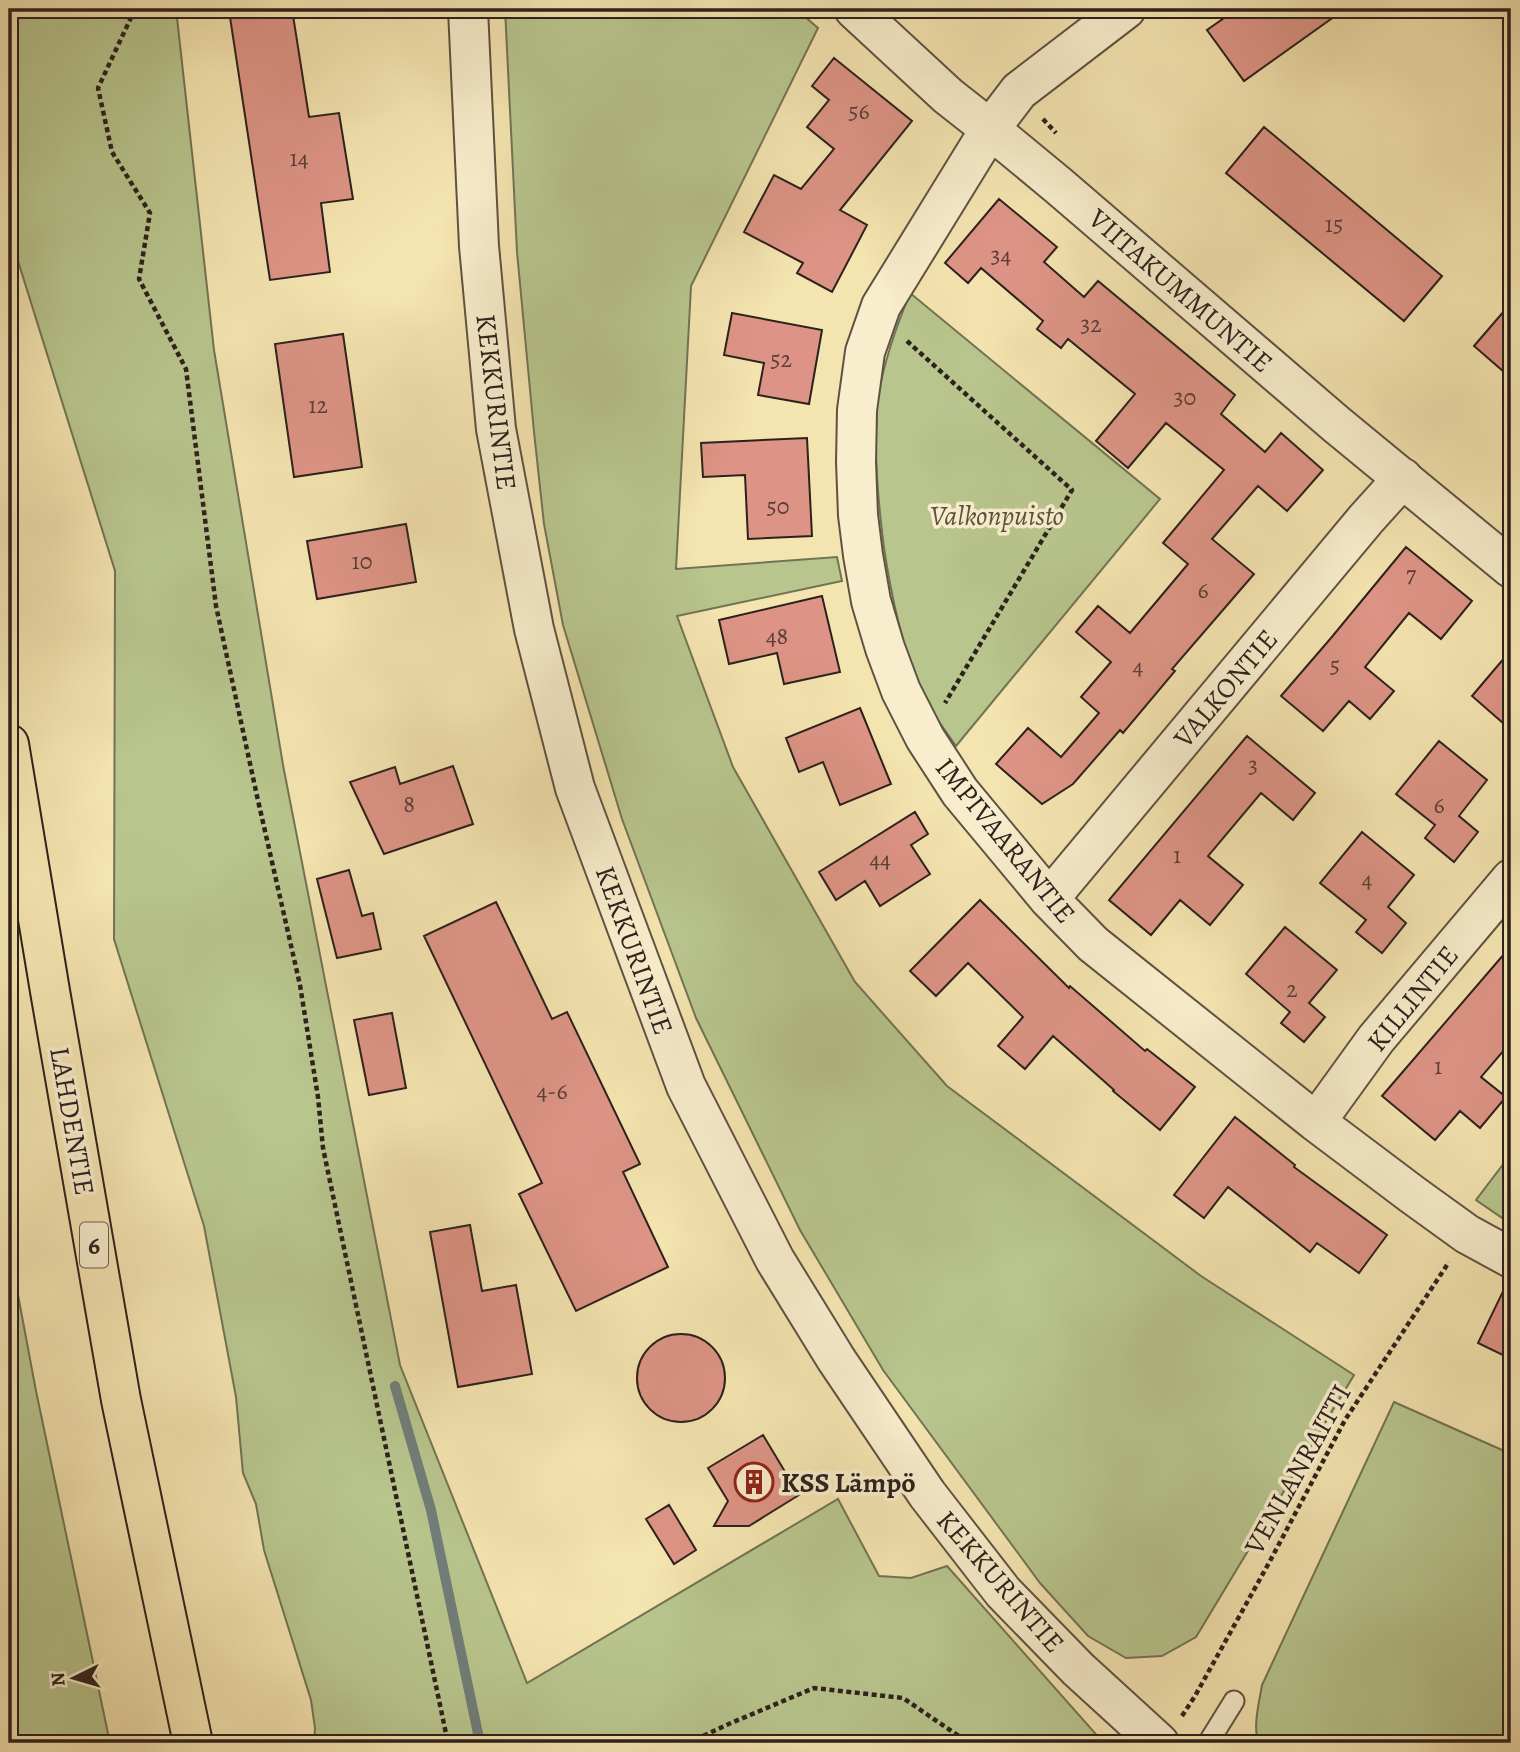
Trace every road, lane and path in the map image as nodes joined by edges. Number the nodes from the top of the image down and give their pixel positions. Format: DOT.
graph roads {
  1 [pos="135,9"];
  2 [pos="468,9"];
  3 [pos="854,9"];
  4 [pos="1126,9"];
  5 [pos="990,130"];
  6 [pos="881,306"];
  7 [pos="1403,478"];
  8 [pos="1511,568"];
  9 [pos="925,738"];
  10 [pos="9,744"];
  11 [pos="1511,878"];
  12 [pos="1049,899"];
  13 [pos="1316,1122"];
  14 [pos="1468,1234"];
  15 [pos="1511,1258"];
  16 [pos="1234,1701"];
  17 [pos="1170,1731"];
  18 [pos="193,1743"];
  19 [pos="448,1743"];
  20 [pos="688,1743"];
  21 [pos="969,1743"];
  22 [pos="1208,1743"];
  1 -- 19 [label="path"];
  2 -- 17 [label="street, KEKKURINTIE"];
  3 -- 5 [label="street, VIITAKUMMUNTIE"];
  4 -- 5 [label="street, IMPIVAARANTIE"];
  5 -- 6 [label="street, IMPIVAARANTIE"];
  5 -- 7 [label="street, VIITAKUMMUNTIE"];
  6 -- 9 [label="street, IMPIVAARANTIE"];
  6 -- 9 [label="path"];
  7 -- 8 [label="street, VIITAKUMMUNTIE"];
  7 -- 12 [label="street, VALKONTIE"];
  9 -- 12 [label="street, IMPIVAARANTIE"];
  10 -- 18 [label="highway, LAHDENTIE / 6"];
  11 -- 13 [label="street, KILLINTIE"];
  12 -- 13 [label="street, IMPIVAARANTIE"];
  13 -- 14 [label="street, IMPIVAARANTIE"];
  14 -- 15 [label="street, IMPIVAARANTIE"];
  14 -- 17 [label="path, VENLANRAITTI"];
  16 -- 22 [label="lane"];
  20 -- 21 [label="path"];
}
